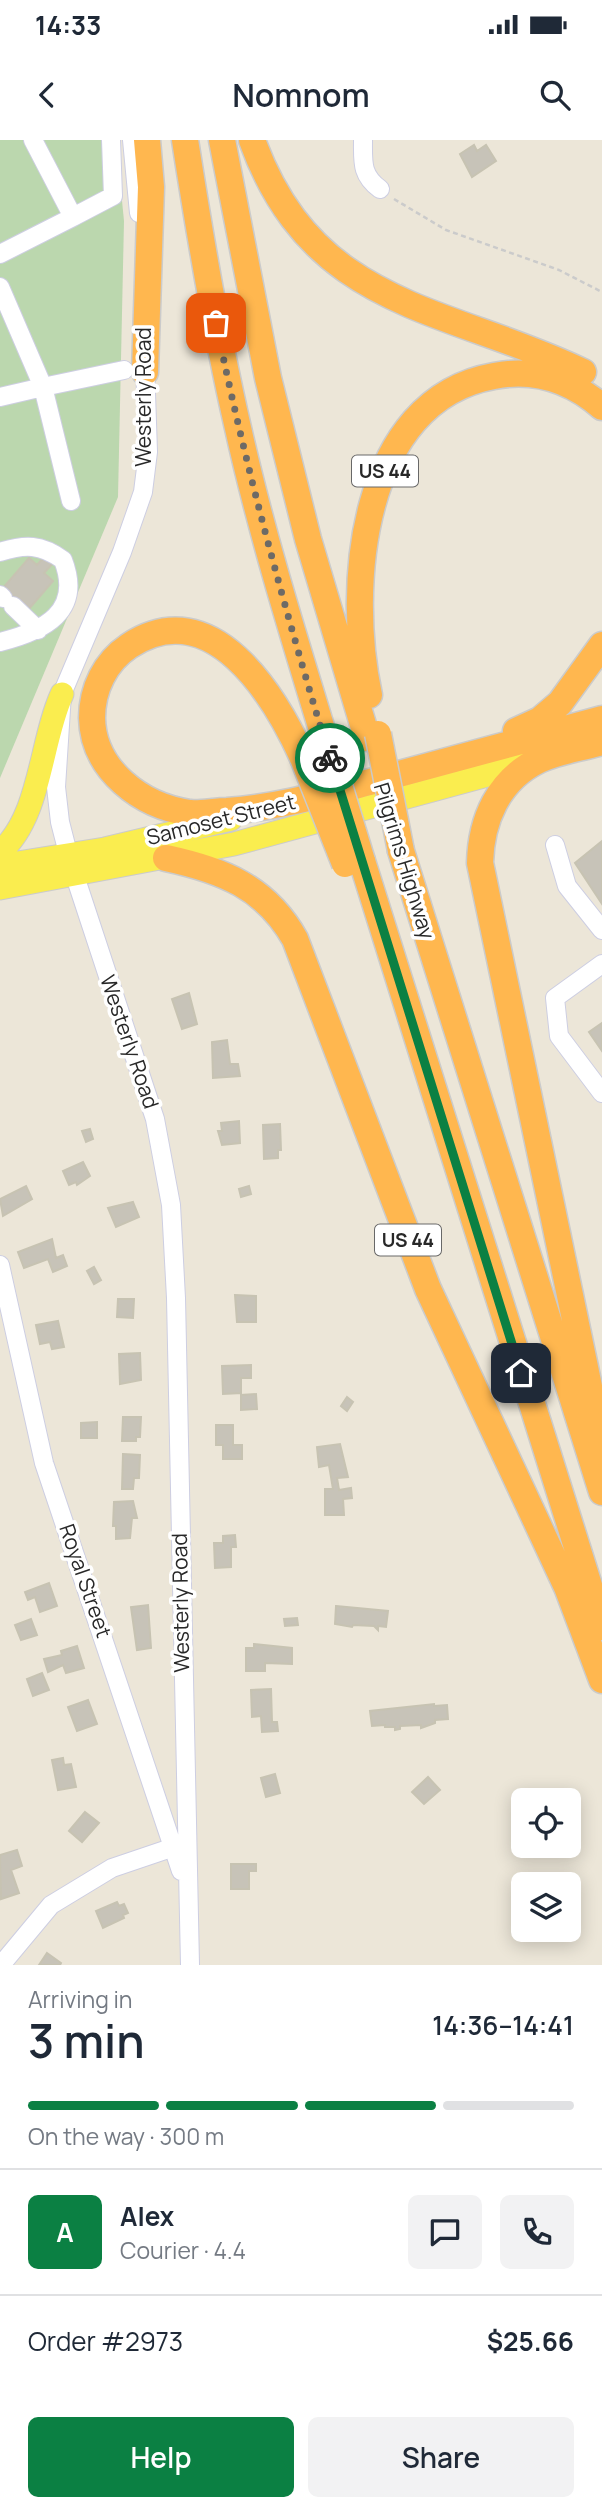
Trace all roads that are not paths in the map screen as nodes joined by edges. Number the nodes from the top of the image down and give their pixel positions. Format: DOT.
graph roads {
  1 [pos="33,140"];
  2 [pos="111,140"];
  3 [pos="132,140"];
  4 [pos="148,140"];
  5 [pos="185,140"];
  6 [pos="222,140"];
  7 [pos="252,140"];
  8 [pos="363,140"];
  9 [pos="380,189"];
  10 [pos="73,217"];
  11 [pos="0,254"];
  12 [pos="0,287"];
  13 [pos="135,371"];
  14 [pos="602,384"];
  15 [pos="43,387"];
  16 [pos="0,397"];
  17 [pos="602,407"];
  18 [pos="71,501"];
  19 [pos="0,552"];
  20 [pos="5,600"];
  21 [pos="37,630"];
  22 [pos="0,642"];
  23 [pos="602,645"];
  24 [pos="62,694"];
  25 [pos="602,719"];
  26 [pos="373,736"];
  27 [pos="602,742"];
  28 [pos="482,752"];
  29 [pos="539,761"];
  30 [pos="275,807"];
  31 [pos="555,845"];
  32 [pos="0,852"];
  33 [pos="166,858"];
  34 [pos="353,862"];
  35 [pos="71,864"];
  36 [pos="0,866"];
  37 [pos="0,888"];
  38 [pos="584,908"];
  39 [pos="602,913"];
  40 [pos="602,930"];
  41 [pos="602,964"];
  42 [pos="602,1093"];
  43 [pos="0,1265"];
  44 [pos="602,1449"];
  45 [pos="602,1492"];
  46 [pos="602,1627"];
  47 [pos="602,1679"];
  48 [pos="174,1847"];
  49 [pos="188,1891"];
  50 [pos="2,1959"];
  51 [pos="190,1965"];
  1 -- 10 [label="street"];
  2 -- 10 [label="street"];
  3 -- 13 [label="street, Westerly Road"];
  4 -- 13 [label="highway"];
  5 -- 34 [label="highway, Pilgrims Highway, bridge"];
  6 -- 26 [label="highway"];
  7 -- 14 [label="highway"];
  8 -- 9 [label="street"];
  10 -- 11 [label="street"];
  12 -- 15 [label="street"];
  13 -- 15 [label="street"];
  13 -- 24 [label="street, Westerly Road"];
  15 -- 16 [label="street"];
  15 -- 18 [label="street"];
  17 -- 26 [label="highway, US 44"];
  19 -- 21 [label="street"];
  20 -- 21 [label="street"];
  21 -- 22 [label="street"];
  23 -- 28 [label="highway, US 44"];
  24 -- 32 [label="main road"];
  24 -- 35 [label="street, Westerly Road"];
  25 -- 28 [label="highway, Samoset Street"];
  26 -- 45 [label="highway, Pilgrims Highway / US 44, bridge"];
  27 -- 29 [label="highway, Samoset Street"];
  28 -- 30 [label="highway, Samoset Street / US 44"];
  29 -- 33 [label="main road, Samoset Street"];
  29 -- 44 [label="highway"];
  30 -- 34 [label="highway, bridge"];
  30 -- 35 [label="main road, Samoset Street / US 44"];
  31 -- 38 [label="street"];
  33 -- 35 [label="main road, Samoset Street / US 44"];
  33 -- 47 [label="highway, US 44"];
  34 -- 46 [label="highway"];
  35 -- 36 [label="main road, Samoset Street / US 44"];
  35 -- 37 [label="main road, Samoset Street / US 44"];
  35 -- 49 [label="street, Westerly Road"];
  38 -- 39 [label="street"];
  38 -- 40 [label="street"];
  41 -- 42 [label="street"];
  43 -- 48 [label="street, Royal Street"];
  48 -- 49 [label="street, Royal Street"];
  48 -- 50 [label="street"];
  49 -- 51 [label="street, Westerly Road"];
}
